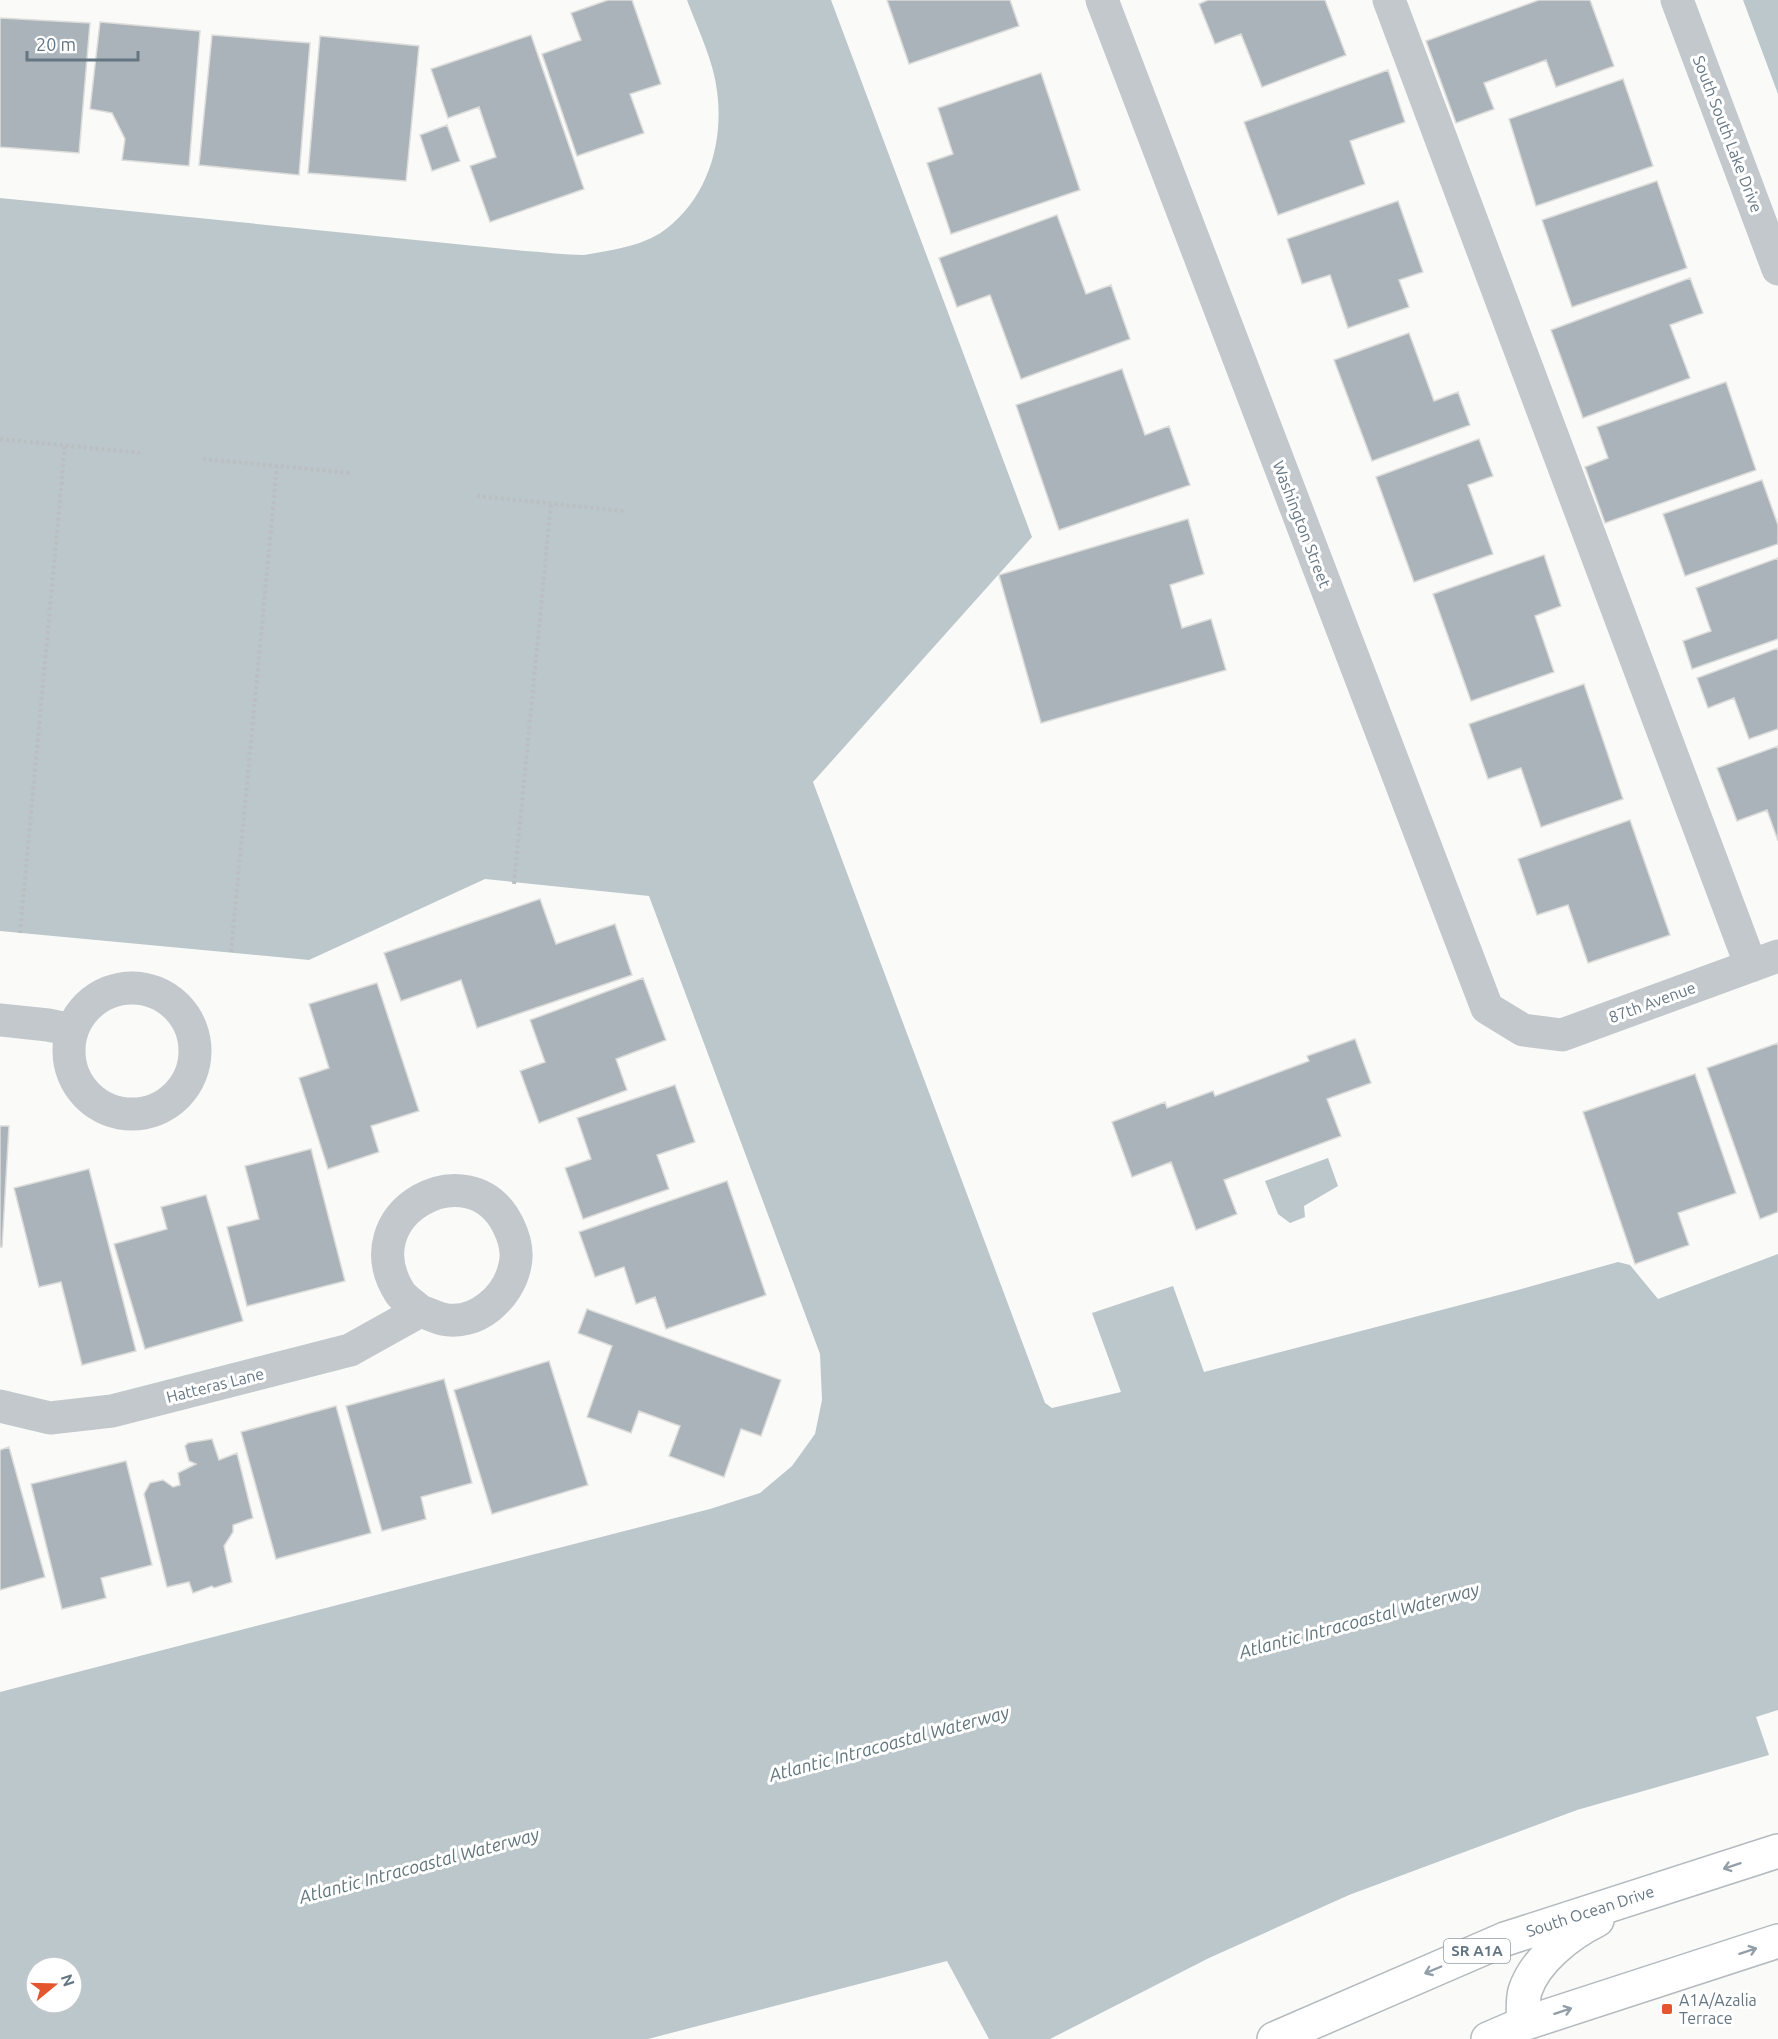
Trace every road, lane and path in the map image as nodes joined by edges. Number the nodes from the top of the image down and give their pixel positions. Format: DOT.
graph roads {
  1 [pos="1102,0"];
  2 [pos="1389,0"];
  3 [pos="1677,0"];
  4 [pos="1778,269"];
  5 [pos="0,440"];
  6 [pos="65,446"];
  7 [pos="140,453"];
  8 [pos="203,459"];
  9 [pos="277,466"];
  10 [pos="350,473"];
  11 [pos="477,496"];
  12 [pos="551,504"];
  13 [pos="624,511"];
  14 [pos="514,884"];
  15 [pos="20,933"];
  16 [pos="231,952"];
  17 [pos="1765,961"];
  18 [pos="0,1020"];
  19 [pos="72,1030"];
  20 [pos="1524,1030"];
  21 [pos="420,1311"];
  22 [pos="0,1406"];
  23 [pos="1778,1851"];
  24 [pos="1686,1881"];
  25 [pos="1778,1941"];
  26 [pos="1525,2031"];
  27 [pos="1274,2039"];
  28 [pos="1488,2039"];
  1 -- 20 [label="street, Washington Street"];
  2 -- 17 [label="street"];
  3 -- 4 [label="street, South South Lake Drive"];
  5 -- 6 [label="path"];
  6 -- 7 [label="path"];
  6 -- 15 [label="path"];
  8 -- 9 [label="path"];
  9 -- 10 [label="path"];
  9 -- 16 [label="path"];
  11 -- 12 [label="path"];
  12 -- 13 [label="path"];
  12 -- 14 [label="path"];
  17 -- 20 [label="street, 87th Avenue"];
  18 -- 19 [label="street"];
  21 -- 22 [label="street, Hatteras Lane"];
  23 -- 24 [label="main road, South Ocean Drive / SR A1A, one-way"];
  24 -- 26 [label="main road"];
  24 -- 27 [label="main road, South Ocean Drive / SR A1A, one-way"];
  26 -- 25 [label="main road, one-way"];
  26 -- 28 [label="main road"];
}
